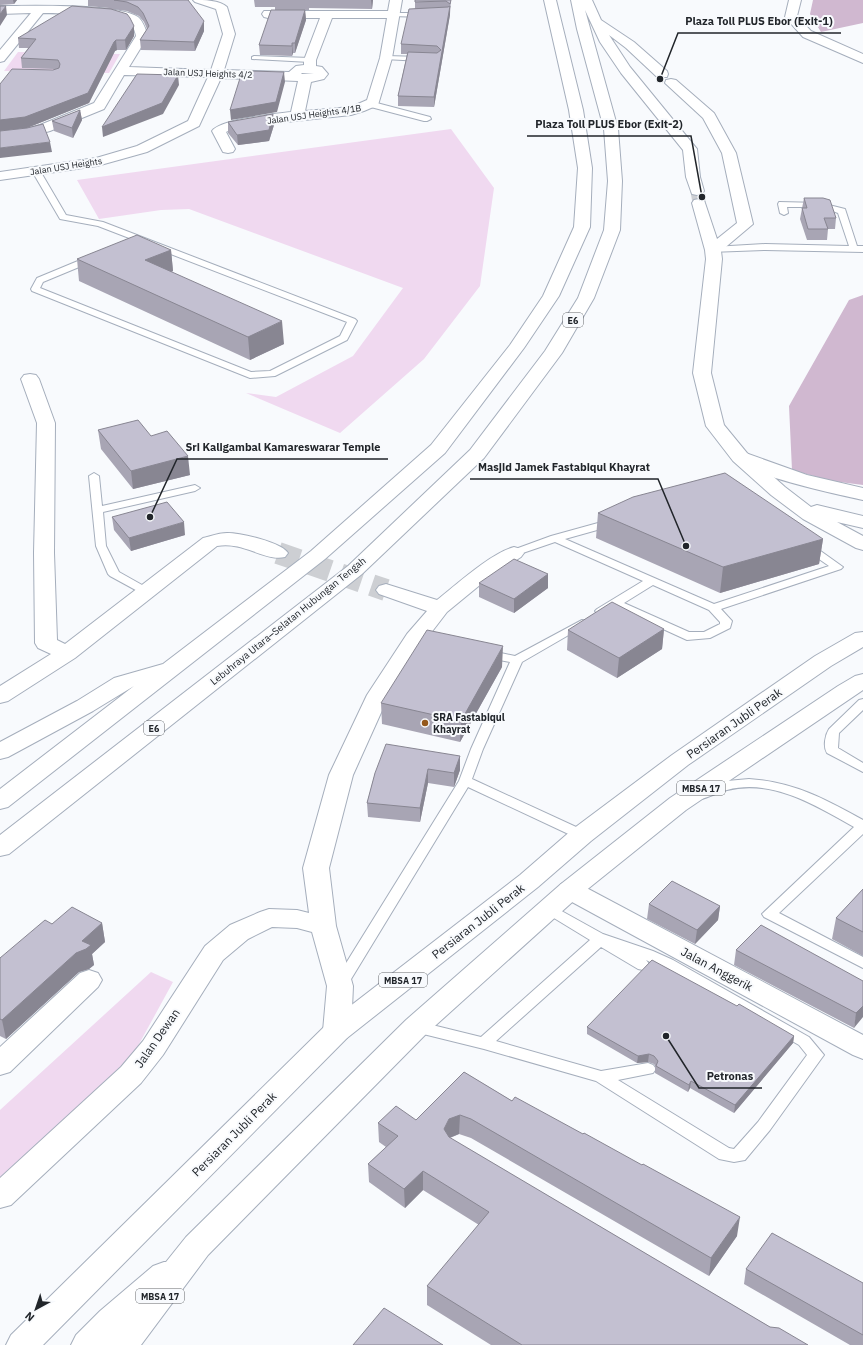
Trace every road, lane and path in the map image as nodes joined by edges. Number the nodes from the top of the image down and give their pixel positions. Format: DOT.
graph roads {
  1 [pos="199,0"];
  2 [pos="396,0"];
  3 [pos="550,0"];
  4 [pos="577,0"];
  5 [pos="586,0"];
  6 [pos="795,0"];
  7 [pos="0,10"];
  8 [pos="40,10"];
  9 [pos="268,14"];
  10 [pos="327,15"];
  11 [pos="394,15"];
  12 [pos="431,15"];
  13 [pos="597,21"];
  14 [pos="2,53"];
  15 [pos="254,58"];
  16 [pos="386,58"];
  17 [pos="430,59"];
  18 [pos="863,59"];
  19 [pos="120,71"];
  20 [pos="217,71"];
  21 [pos="304,73"];
  22 [pos="170,81"];
  23 [pos="244,84"];
  24 [pos="370,104"];
  25 [pos="297,116"];
  26 [pos="427,119"];
  27 [pos="0,136"];
  28 [pos="228,149"];
  29 [pos="36,171"];
  30 [pos="0,176"];
  31 [pos="784,213"];
  32 [pos="139,239"];
  33 [pos="125,245"];
  34 [pos="854,249"];
  35 [pos="863,249"];
  36 [pos="713,250"];
  37 [pos="104,253"];
  38 [pos="30,379"];
  39 [pos="740,457"];
  40 [pos="94,476"];
  41 [pos="196,488"];
  42 [pos="863,494"];
  43 [pos="794,503"];
  44 [pos="98,510"];
  45 [pos="863,522"];
  46 [pos="555,538"];
  47 [pos="863,544"];
  48 [pos="278,552"];
  49 [pos="514,553"];
  50 [pos="652,581"];
  51 [pos="386,590"];
  52 [pos="147,592"];
  53 [pos="615,603"];
  54 [pos="440,608"];
  55 [pos="713,608"];
  56 [pos="863,638"];
  57 [pos="473,651"];
  58 [pos="67,653"];
  59 [pos="517,660"];
  60 [pos="175,667"];
  61 [pos="863,681"];
  62 [pos="0,696"];
  63 [pos="863,703"];
  64 [pos="0,752"];
  65 [pos="863,768"];
  66 [pos="465,781"];
  67 [pos="0,801"];
  68 [pos="678,804"];
  69 [pos="863,826"];
  70 [pos="582,835"];
  71 [pos="0,848"];
  72 [pos="570,890"];
  73 [pos="549,909"];
  74 [pos="323,926"];
  75 [pos="601,939"];
  76 [pos="863,963"];
  77 [pos="643,965"];
  78 [pos="89,980"];
  79 [pos="340,986"];
  80 [pos="416,1027"];
  81 [pos="338,1031"];
  82 [pos="484,1043"];
  83 [pos="863,1048"];
  84 [pos="0,1064"];
  85 [pos="648,1069"];
  86 [pos="601,1077"];
  87 [pos="0,1196"];
  88 [pos="197,1246"];
  89 [pos="22,1345"];
  90 [pos="87,1345"];
  91 [pos="122,1345"];
  1 -- 20 [label="main road, Jalan USJ Heights"];
  2 -- 11 [label="main road, Jalan USJ Heights 4/1B"];
  3 -- 60 [label="main road"];
  4 -- 71 [label="main road, Lebuhraya Utara–Selatan Hubungan Tengah / E6"];
  5 -- 13 [label="main road"];
  6 -- 18 [label="main road"];
  7 -- 8 [label="main road"];
  8 -- 14 [label="main road"];
  8 -- 19 [label="main road"];
  9 -- 10 [label="main road"];
  10 -- 11 [label="main road"];
  10 -- 21 [label="main road"];
  11 -- 12 [label="lane"];
  11 -- 16 [label="main road, Jalan USJ Heights 4/1B"];
  13 -- 36 [label="main road"];
  13 -- 36 [label="main road"];
  15 -- 21 [label="lane"];
  16 -- 17 [label="lane"];
  16 -- 24 [label="main road, Jalan USJ Heights 4/1B"];
  19 -- 20 [label="main road, Jalan USJ Heights 4/2"];
  19 -- 22 [label="main road"];
  19 -- 27 [label="main road"];
  20 -- 21 [label="main road, Jalan USJ Heights 4/2"];
  20 -- 29 [label="main road, Jalan USJ Heights"];
  21 -- 23 [label="main road"];
  21 -- 25 [label="main road"];
  24 -- 25 [label="main road, Jalan USJ Heights 4/1B"];
  24 -- 26 [label="lane"];
  25 -- 28 [label="main road, Jalan USJ Heights 4/1B"];
  29 -- 30 [label="main road, Jalan USJ Heights"];
  29 -- 32 [label="lane"];
  31 -- 34 [label="lane"];
  32 -- 33 [label="lane"];
  32 -- 37 [label="lane"];
  34 -- 35 [label="lane"];
  34 -- 36 [label="lane"];
  36 -- 39 [label="main road"];
  38 -- 58 [label="main road"];
  39 -- 42 [label="main road"];
  39 -- 43 [label="main road"];
  40 -- 44 [label="lane"];
  41 -- 44 [label="lane"];
  43 -- 45 [label="main road"];
  43 -- 47 [label="main road"];
  44 -- 52 [label="lane"];
  46 -- 49 [label="lane"];
  46 -- 50 [label="lane"];
  46 -- 55 [label="lane"];
  48 -- 52 [label="main road"];
  49 -- 54 [label="main road"];
  50 -- 53 [label="lane"];
  50 -- 55 [label="lane"];
  51 -- 54 [label="main road"];
  52 -- 58 [label="main road"];
  53 -- 55 [label="lane"];
  53 -- 59 [label="lane"];
  54 -- 74 [label="main road"];
  56 -- 70 [label="main road, Persiaran Jubli Perak / MBSA 17"];
  57 -- 59 [label="lane"];
  58 -- 62 [label="main road"];
  59 -- 66 [label="lane"];
  60 -- 64 [label="main road"];
  60 -- 67 [label="main road"];
  61 -- 68 [label="main road, MBSA 17"];
  63 -- 65 [label="lane"];
  66 -- 70 [label="lane"];
  66 -- 79 [label="lane"];
  68 -- 69 [label="lane"];
  68 -- 72 [label="main road, MBSA 17"];
  69 -- 76 [label="lane"];
  70 -- 81 [label="main road, Persiaran Jubli Perak / MBSA 17"];
  72 -- 73 [label="main road, MBSA 17"];
  72 -- 83 [label="main road, Jalan Anggerik"];
  73 -- 75 [label="lane"];
  73 -- 80 [label="main road, MBSA 17"];
  74 -- 79 [label="main road"];
  74 -- 87 [label="main road, Jalan Dewan"];
  75 -- 77 [label="lane"];
  75 -- 82 [label="lane"];
  75 -- 86 [label="lane"];
  78 -- 84 [label="main road"];
  79 -- 81 [label="main road"];
  80 -- 82 [label="lane"];
  80 -- 88 [label="main road, MBSA 17"];
  81 -- 89 [label="main road, Persiaran Jubli Perak / MBSA 17"];
  82 -- 86 [label="lane"];
  85 -- 86 [label="lane"];
  88 -- 90 [label="main road"];
  88 -- 91 [label="main road, MBSA 17"];
}
